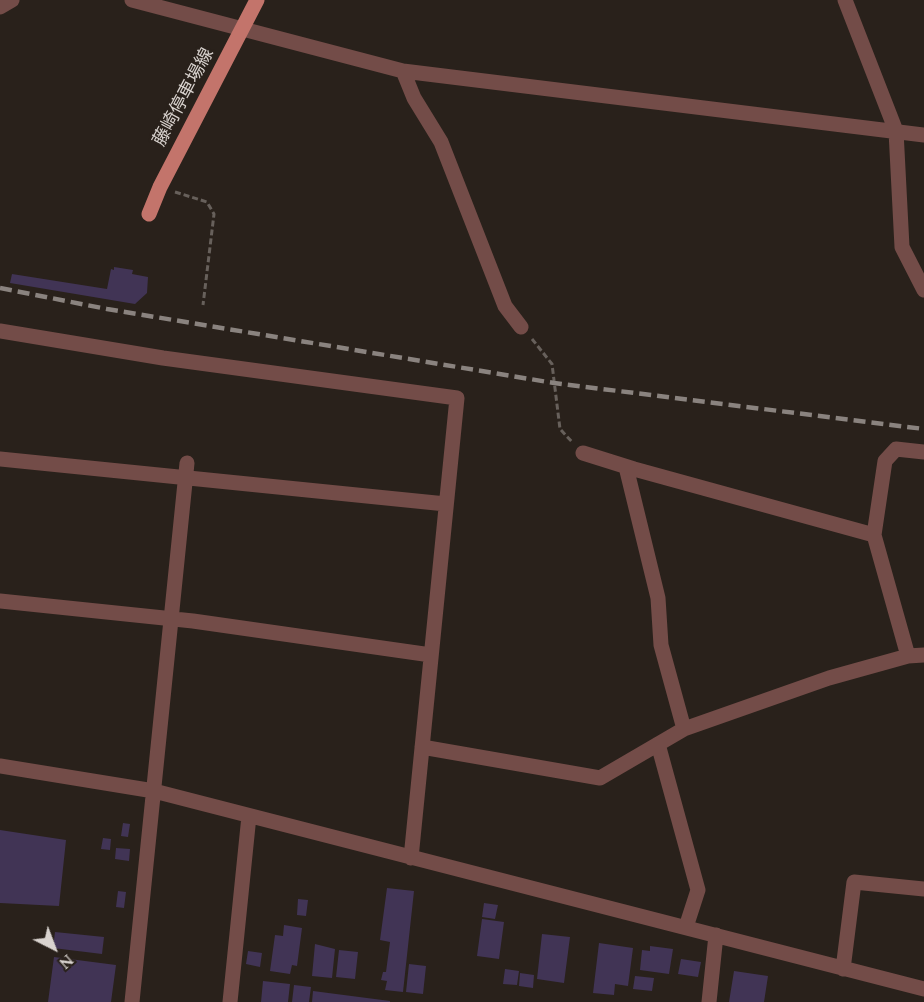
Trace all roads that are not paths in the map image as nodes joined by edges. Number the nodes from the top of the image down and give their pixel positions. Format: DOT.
graph roads {
  1 [pos="12,0"];
  2 [pos="257,0"];
  3 [pos="845,0"];
  4 [pos="138,1"];
  5 [pos="0,7"];
  6 [pos="242,30"];
  7 [pos="403,71"];
  8 [pos="896,131"];
  9 [pos="924,135"];
  10 [pos="149,214"];
  11 [pos="924,290"];
  12 [pos="521,327"];
  13 [pos="0,331"];
  14 [pos="924,452"];
  15 [pos="583,453"];
  16 [pos="0,459"];
  17 [pos="626,467"];
  18 [pos="186,470"];
  19 [pos="446,504"];
  20 [pos="874,535"];
  21 [pos="0,601"];
  22 [pos="170,620"];
  23 [pos="431,655"];
  24 [pos="924,655"];
  25 [pos="908,656"];
  26 [pos="684,729"];
  27 [pos="658,744"];
  28 [pos="422,747"];
  29 [pos="0,765"];
  30 [pos="154,791"];
  31 [pos="249,816"];
  32 [pos="411,858"];
  33 [pos="924,889"];
  34 [pos="686,927"];
  35 [pos="716,934"];
  36 [pos="843,969"];
  37 [pos="924,989"];
  38 [pos="132,1002"];
  39 [pos="230,1002"];
  40 [pos="709,1002"];
  1 -- 5 [label="street"];
  2 -- 6 [label="main road, 藤崎停車場線"];
  3 -- 8 [label="street"];
  4 -- 6 [label="street"];
  6 -- 7 [label="street"];
  6 -- 10 [label="main road, 藤崎停車場線"];
  7 -- 8 [label="street"];
  7 -- 12 [label="street"];
  8 -- 9 [label="street"];
  8 -- 11 [label="street"];
  13 -- 19 [label="street"];
  14 -- 20 [label="street"];
  15 -- 17 [label="street"];
  16 -- 18 [label="street"];
  17 -- 20 [label="street"];
  17 -- 26 [label="street"];
  18 -- 19 [label="street"];
  18 -- 22 [label="street"];
  19 -- 23 [label="street"];
  20 -- 25 [label="street"];
  21 -- 22 [label="street"];
  22 -- 23 [label="street"];
  22 -- 30 [label="street"];
  23 -- 28 [label="street"];
  24 -- 25 [label="street"];
  25 -- 26 [label="street"];
  26 -- 27 [label="street"];
  27 -- 28 [label="street"];
  27 -- 34 [label="street"];
  28 -- 32 [label="street"];
  29 -- 30 [label="street"];
  30 -- 31 [label="street"];
  30 -- 38 [label="street"];
  31 -- 32 [label="street"];
  31 -- 39 [label="street"];
  32 -- 34 [label="street"];
  33 -- 36 [label="street"];
  34 -- 35 [label="street"];
  35 -- 36 [label="street"];
  35 -- 40 [label="street"];
  36 -- 37 [label="street"];
}
